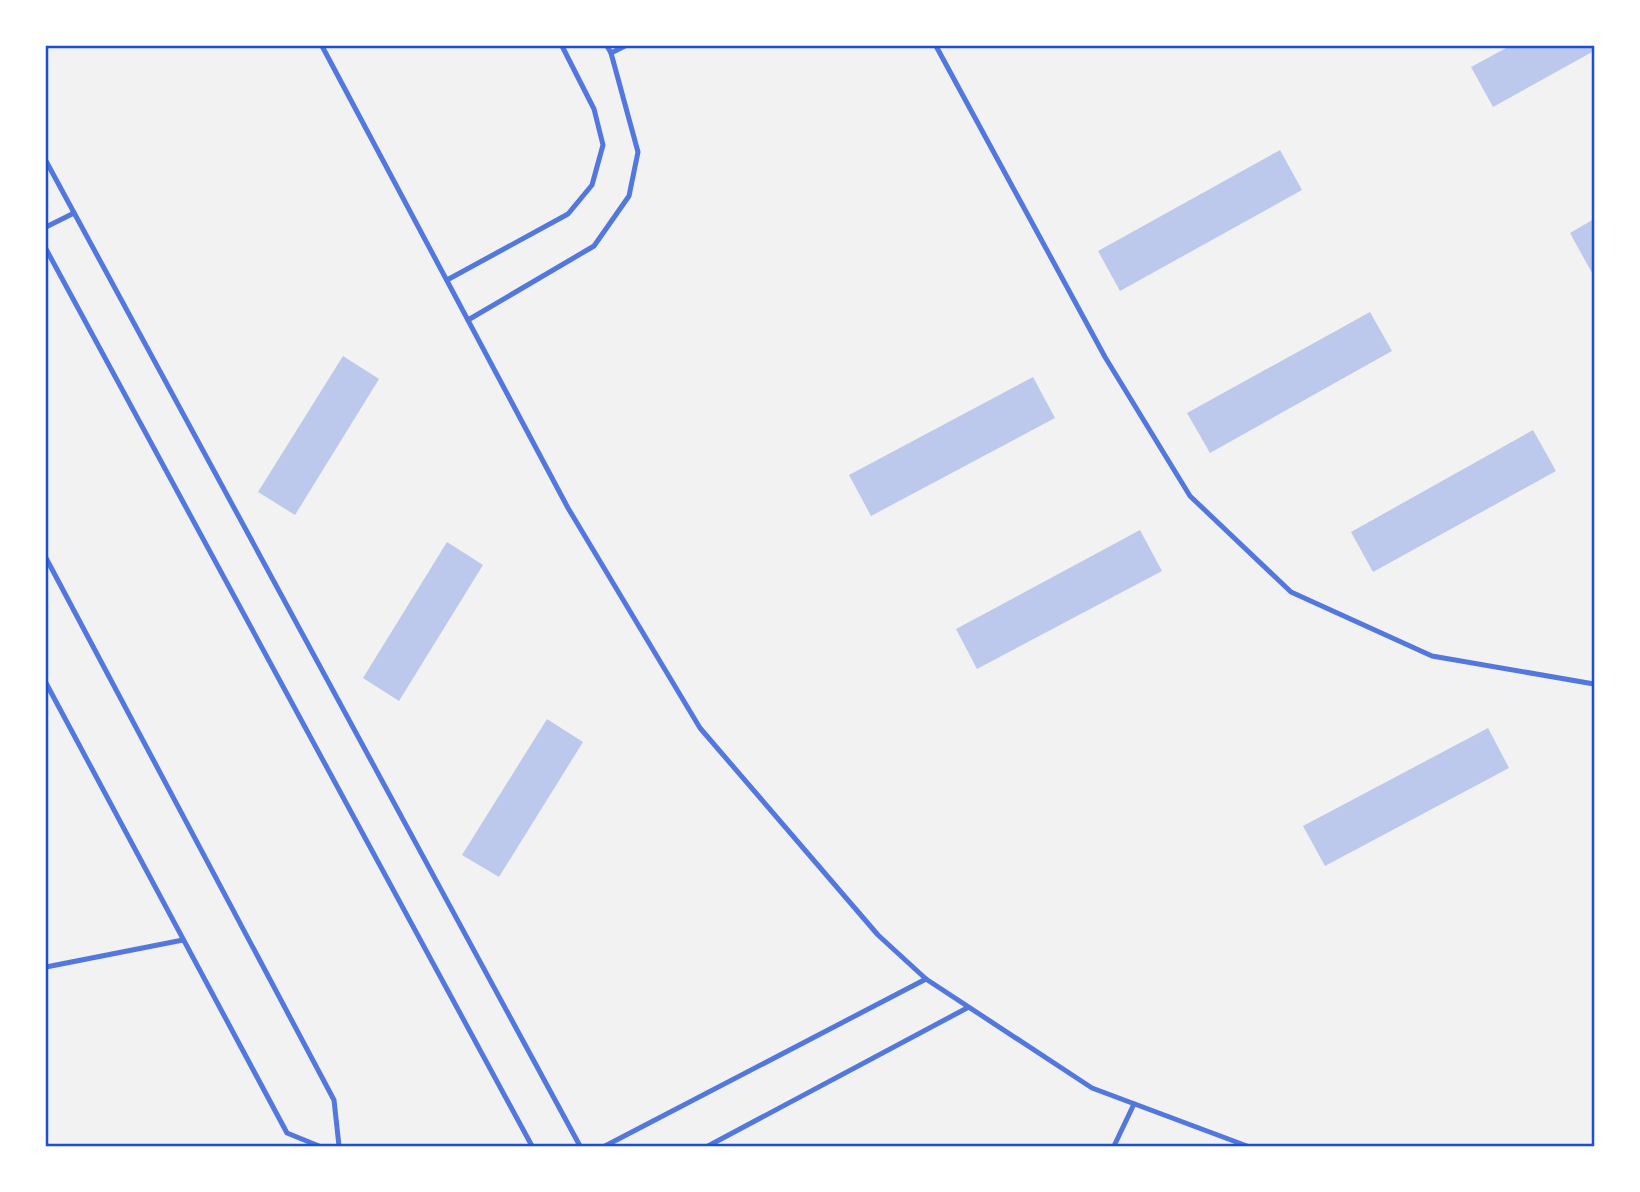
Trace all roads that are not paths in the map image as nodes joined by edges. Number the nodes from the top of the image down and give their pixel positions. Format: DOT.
graph roads {
  1 [pos="322,46"];
  2 [pos="562,46"];
  3 [pos="607,46"];
  4 [pos="625,46"];
  5 [pos="936,46"];
  6 [pos="611,53"];
  7 [pos="46,161"];
  8 [pos="74,213"];
  9 [pos="46,228"];
  10 [pos="46,249"];
  11 [pos="447,280"];
  12 [pos="468,320"];
  13 [pos="46,558"];
  14 [pos="46,683"];
  15 [pos="1594,684"];
  16 [pos="183,940"];
  17 [pos="46,967"];
  18 [pos="926,979"];
  19 [pos="967,1007"];
  20 [pos="1134,1104"];
  21 [pos="319,1146"];
  22 [pos="340,1146"];
  23 [pos="532,1146"];
  24 [pos="580,1146"];
  25 [pos="606,1146"];
  26 [pos="708,1146"];
  27 [pos="1114,1146"];
  28 [pos="1247,1146"];
  1 -- 11 [label="lane"];
  2 -- 11 [label="lane"];
  3 -- 6 [label="lane"];
  4 -- 6 [label="lane"];
  5 -- 15 [label="lane"];
  6 -- 12 [label="lane"];
  7 -- 8 [label="lane"];
  8 -- 9 [label="lane"];
  8 -- 24 [label="lane"];
  10 -- 23 [label="lane"];
  11 -- 12 [label="lane"];
  12 -- 18 [label="lane"];
  13 -- 22 [label="lane"];
  14 -- 16 [label="lane"];
  16 -- 17 [label="lane"];
  16 -- 21 [label="lane"];
  18 -- 19 [label="lane"];
  18 -- 25 [label="lane"];
  19 -- 20 [label="lane"];
  19 -- 26 [label="lane"];
  20 -- 27 [label="lane"];
  20 -- 28 [label="lane"];
}
